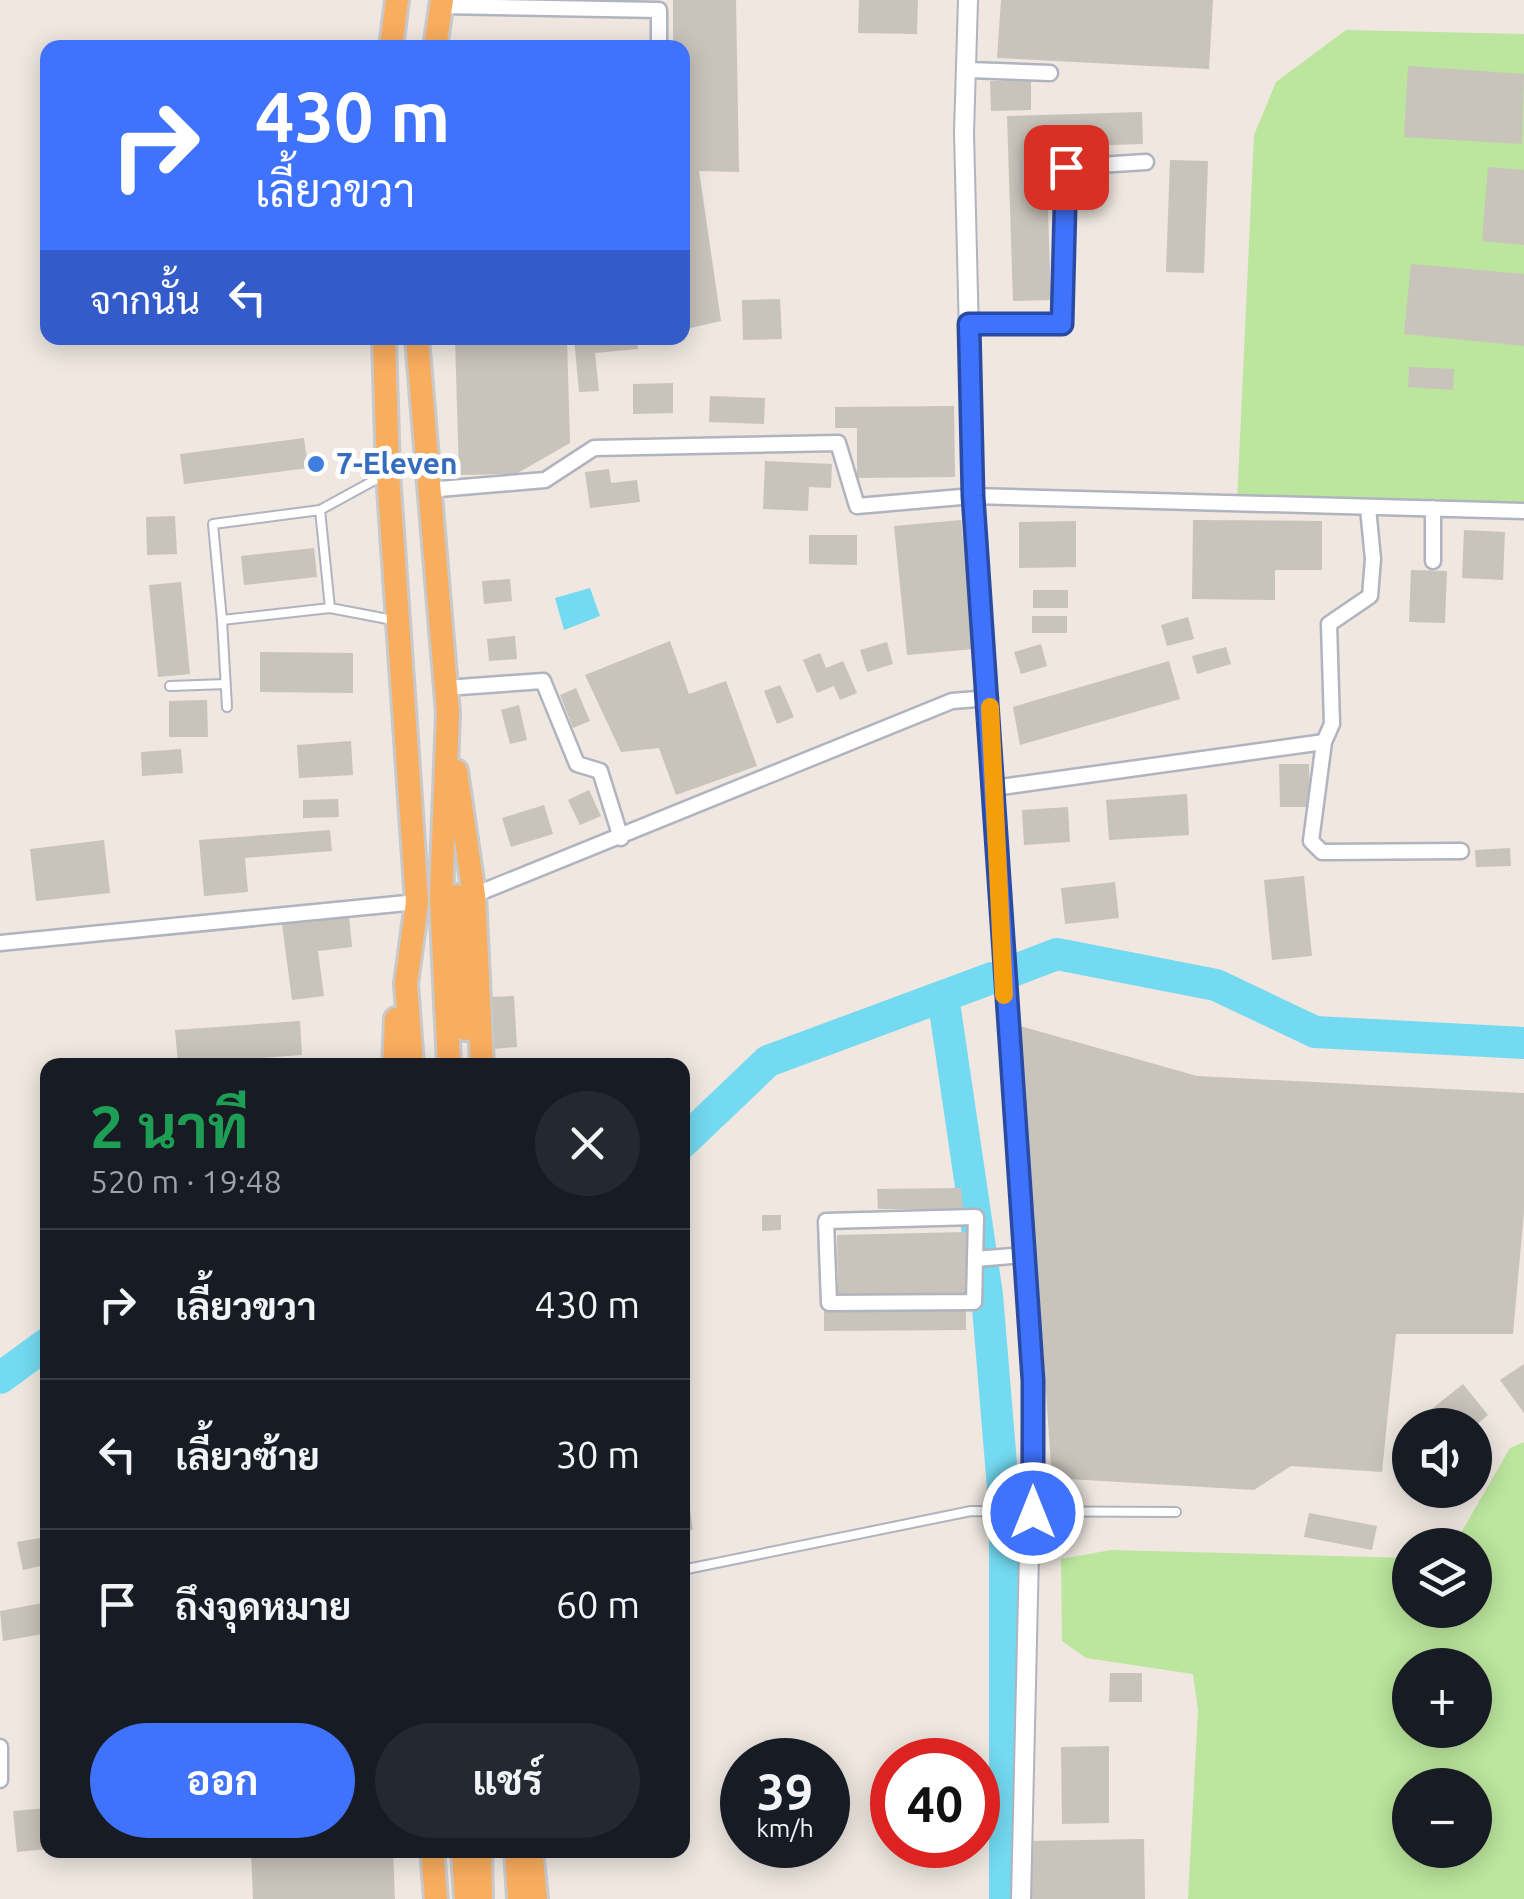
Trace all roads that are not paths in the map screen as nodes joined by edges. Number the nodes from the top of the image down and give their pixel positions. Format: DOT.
graph roads {
  1 [pos="397,0"];
  2 [pos="968,0"];
  3 [pos="442,3"];
  4 [pos="392,40"];
  5 [pos="437,40"];
  6 [pos="659,40"];
  7 [pos="968,70"];
  8 [pos="1050,73"];
  9 [pos="1146,162"];
  10 [pos="969,324"];
  11 [pos="384,345"];
  12 [pos="418,345"];
  13 [pos="388,472"];
  14 [pos="428,490"];
  15 [pos="973,496"];
  16 [pos="1368,508"];
  17 [pos="1433,508"];
  18 [pos="320,510"];
  19 [pos="1524,511"];
  20 [pos="1433,561"];
  21 [pos="330,608"];
  22 [pos="222,620"];
  23 [pos="400,622"];
  24 [pos="226,684"];
  25 [pos="170,686"];
  26 [pos="446,688"];
  27 [pos="990,698"];
  28 [pos="227,707"];
  29 [pos="448,713"];
  30 [pos="1324,742"];
  31 [pos="994,788"];
  32 [pos="622,838"];
  33 [pos="1461,850"];
  34 [pos="474,895"];
  35 [pos="416,902"];
  36 [pos="0,944"];
  37 [pos="407,993"];
  38 [pos="394,1058"];
  39 [pos="408,1058"];
  40 [pos="450,1058"];
  41 [pos="467,1058"];
  42 [pos="482,1058"];
  43 [pos="1024,1255"];
  44 [pos="975,1259"];
  45 [pos="1176,1512"];
  46 [pos="1033,1513"];
  47 [pos="690,1568"];
  48 [pos="0,1747"];
  49 [pos="0,1780"];
  50 [pos="433,1858"];
  51 [pos="464,1858"];
  52 [pos="480,1858"];
  53 [pos="502,1858"];
  54 [pos="516,1858"];
  55 [pos="532,1858"];
  56 [pos="436,1899"];
  57 [pos="466,1899"];
  58 [pos="481,1899"];
  59 [pos="504,1899"];
  60 [pos="519,1899"];
  61 [pos="536,1899"];
  62 [pos="1021,1899"];
  1 -- 4 [label="highway"];
  2 -- 7 [label="street"];
  3 -- 5 [label="highway"];
  3 -- 6 [label="street"];
  7 -- 8 [label="street"];
  7 -- 10 [label="street"];
  9 -- 10 [label="street"];
  10 -- 15 [label="street"];
  11 -- 13 [label="highway"];
  12 -- 14 [label="highway"];
  13 -- 18 [label="lane"];
  13 -- 23 [label="highway"];
  14 -- 15 [label="street"];
  14 -- 26 [label="highway"];
  15 -- 16 [label="street"];
  15 -- 27 [label="street"];
  16 -- 17 [label="street"];
  16 -- 30 [label="street"];
  17 -- 19 [label="street"];
  17 -- 20 [label="street"];
  18 -- 21 [label="lane"];
  18 -- 22 [label="lane"];
  21 -- 22 [label="lane"];
  21 -- 23 [label="lane"];
  22 -- 24 [label="lane"];
  23 -- 35 [label="highway"];
  24 -- 25 [label="lane"];
  24 -- 28 [label="lane"];
  26 -- 29 [label="highway"];
  26 -- 32 [label="street"];
  27 -- 31 [label="street"];
  27 -- 32 [label="street"];
  29 -- 34 [label="highway"];
  29 -- 40 [label="highway"];
  29 -- 41 [label="highway"];
  30 -- 31 [label="street"];
  30 -- 33 [label="street"];
  31 -- 43 [label="street"];
  32 -- 34 [label="street"];
  34 -- 42 [label="highway"];
  35 -- 36 [label="street"];
  35 -- 37 [label="highway"];
  37 -- 38 [label="highway"];
  37 -- 39 [label="highway"];
  43 -- 44 [label="street"];
  43 -- 46 [label="street"];
  44 -- 44 [label="street"];
  45 -- 46 [label="lane"];
  46 -- 47 [label="lane"];
  46 -- 62 [label="street"];
  48 -- 49 [label="street"];
  50 -- 56 [label="highway"];
  51 -- 57 [label="highway"];
  52 -- 58 [label="highway"];
  53 -- 59 [label="highway"];
  54 -- 60 [label="highway"];
  55 -- 61 [label="highway"];
}
